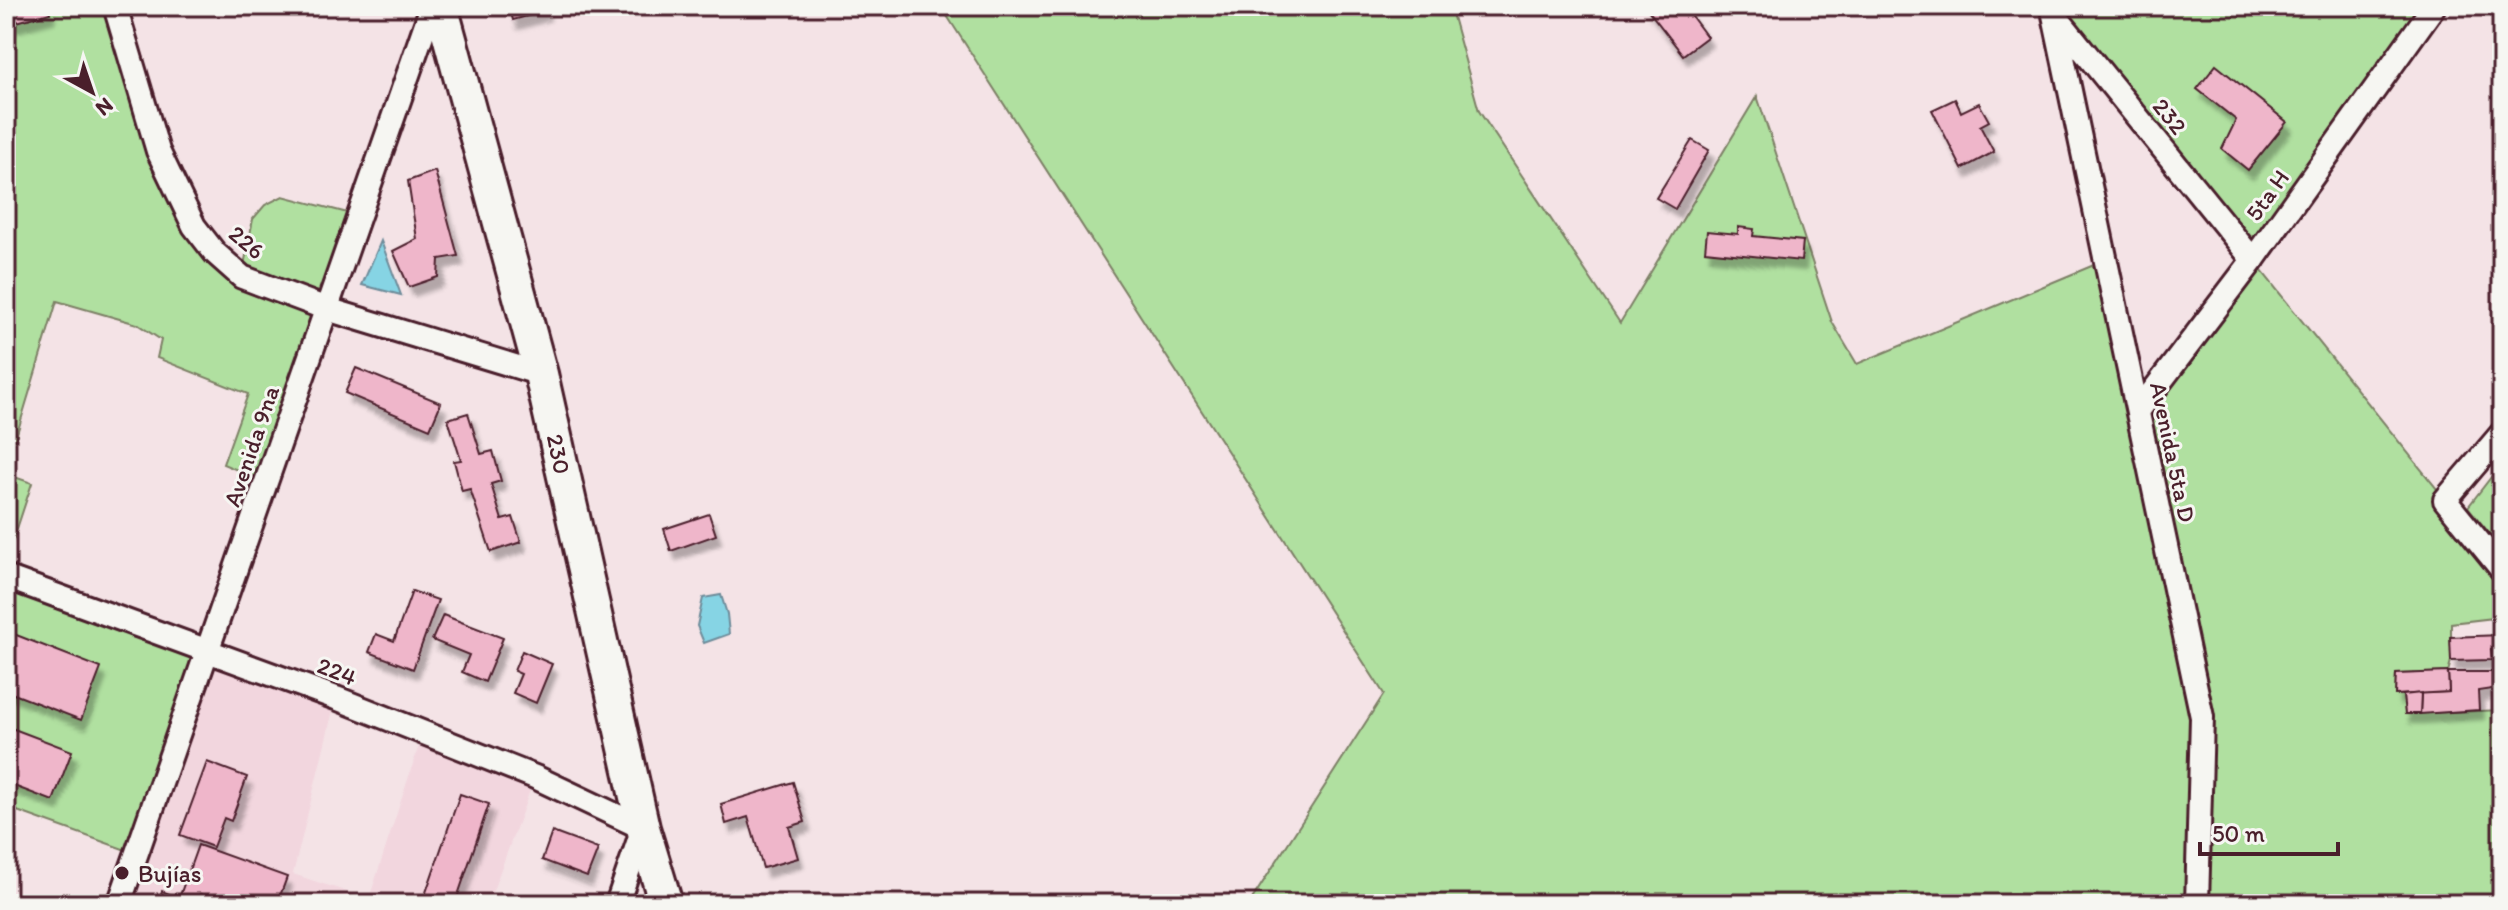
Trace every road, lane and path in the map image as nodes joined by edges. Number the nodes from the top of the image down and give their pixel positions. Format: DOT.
graph roads {
  1 [pos="115,6"];
  2 [pos="432,6"];
  3 [pos="441,6"];
  4 [pos="2434,6"];
  5 [pos="2054,9"];
  6 [pos="2253,260"];
  7 [pos="327,309"];
  8 [pos="541,374"];
  9 [pos="2138,411"];
  10 [pos="2502,433"];
  11 [pos="2502,570"];
  12 [pos="6,577"];
  13 [pos="207,650"];
  14 [pos="643,828"];
  15 [pos="119,904"];
  16 [pos="617,904"];
  17 [pos="666,904"];
  18 [pos="2197,904"];
  1 -- 7 [label="street, 226"];
  2 -- 7 [label="street, Avenida 9na"];
  3 -- 8 [label="street, 230"];
  4 -- 6 [label="street, 5ta H"];
  5 -- 6 [label="street, 232"];
  5 -- 9 [label="street, Avenida 5ta D"];
  6 -- 9 [label="street, 5ta H"];
  7 -- 8 [label="street, 226"];
  7 -- 13 [label="street, Avenida 9na"];
  8 -- 14 [label="street, 230"];
  9 -- 18 [label="street, Avenida 5ta D"];
  10 -- 11 [label="street"];
  12 -- 13 [label="street, 224"];
  13 -- 14 [label="street, 224"];
  13 -- 15 [label="street, Avenida 9na"];
  14 -- 16 [label="street"];
  14 -- 17 [label="street, 230"];
}
